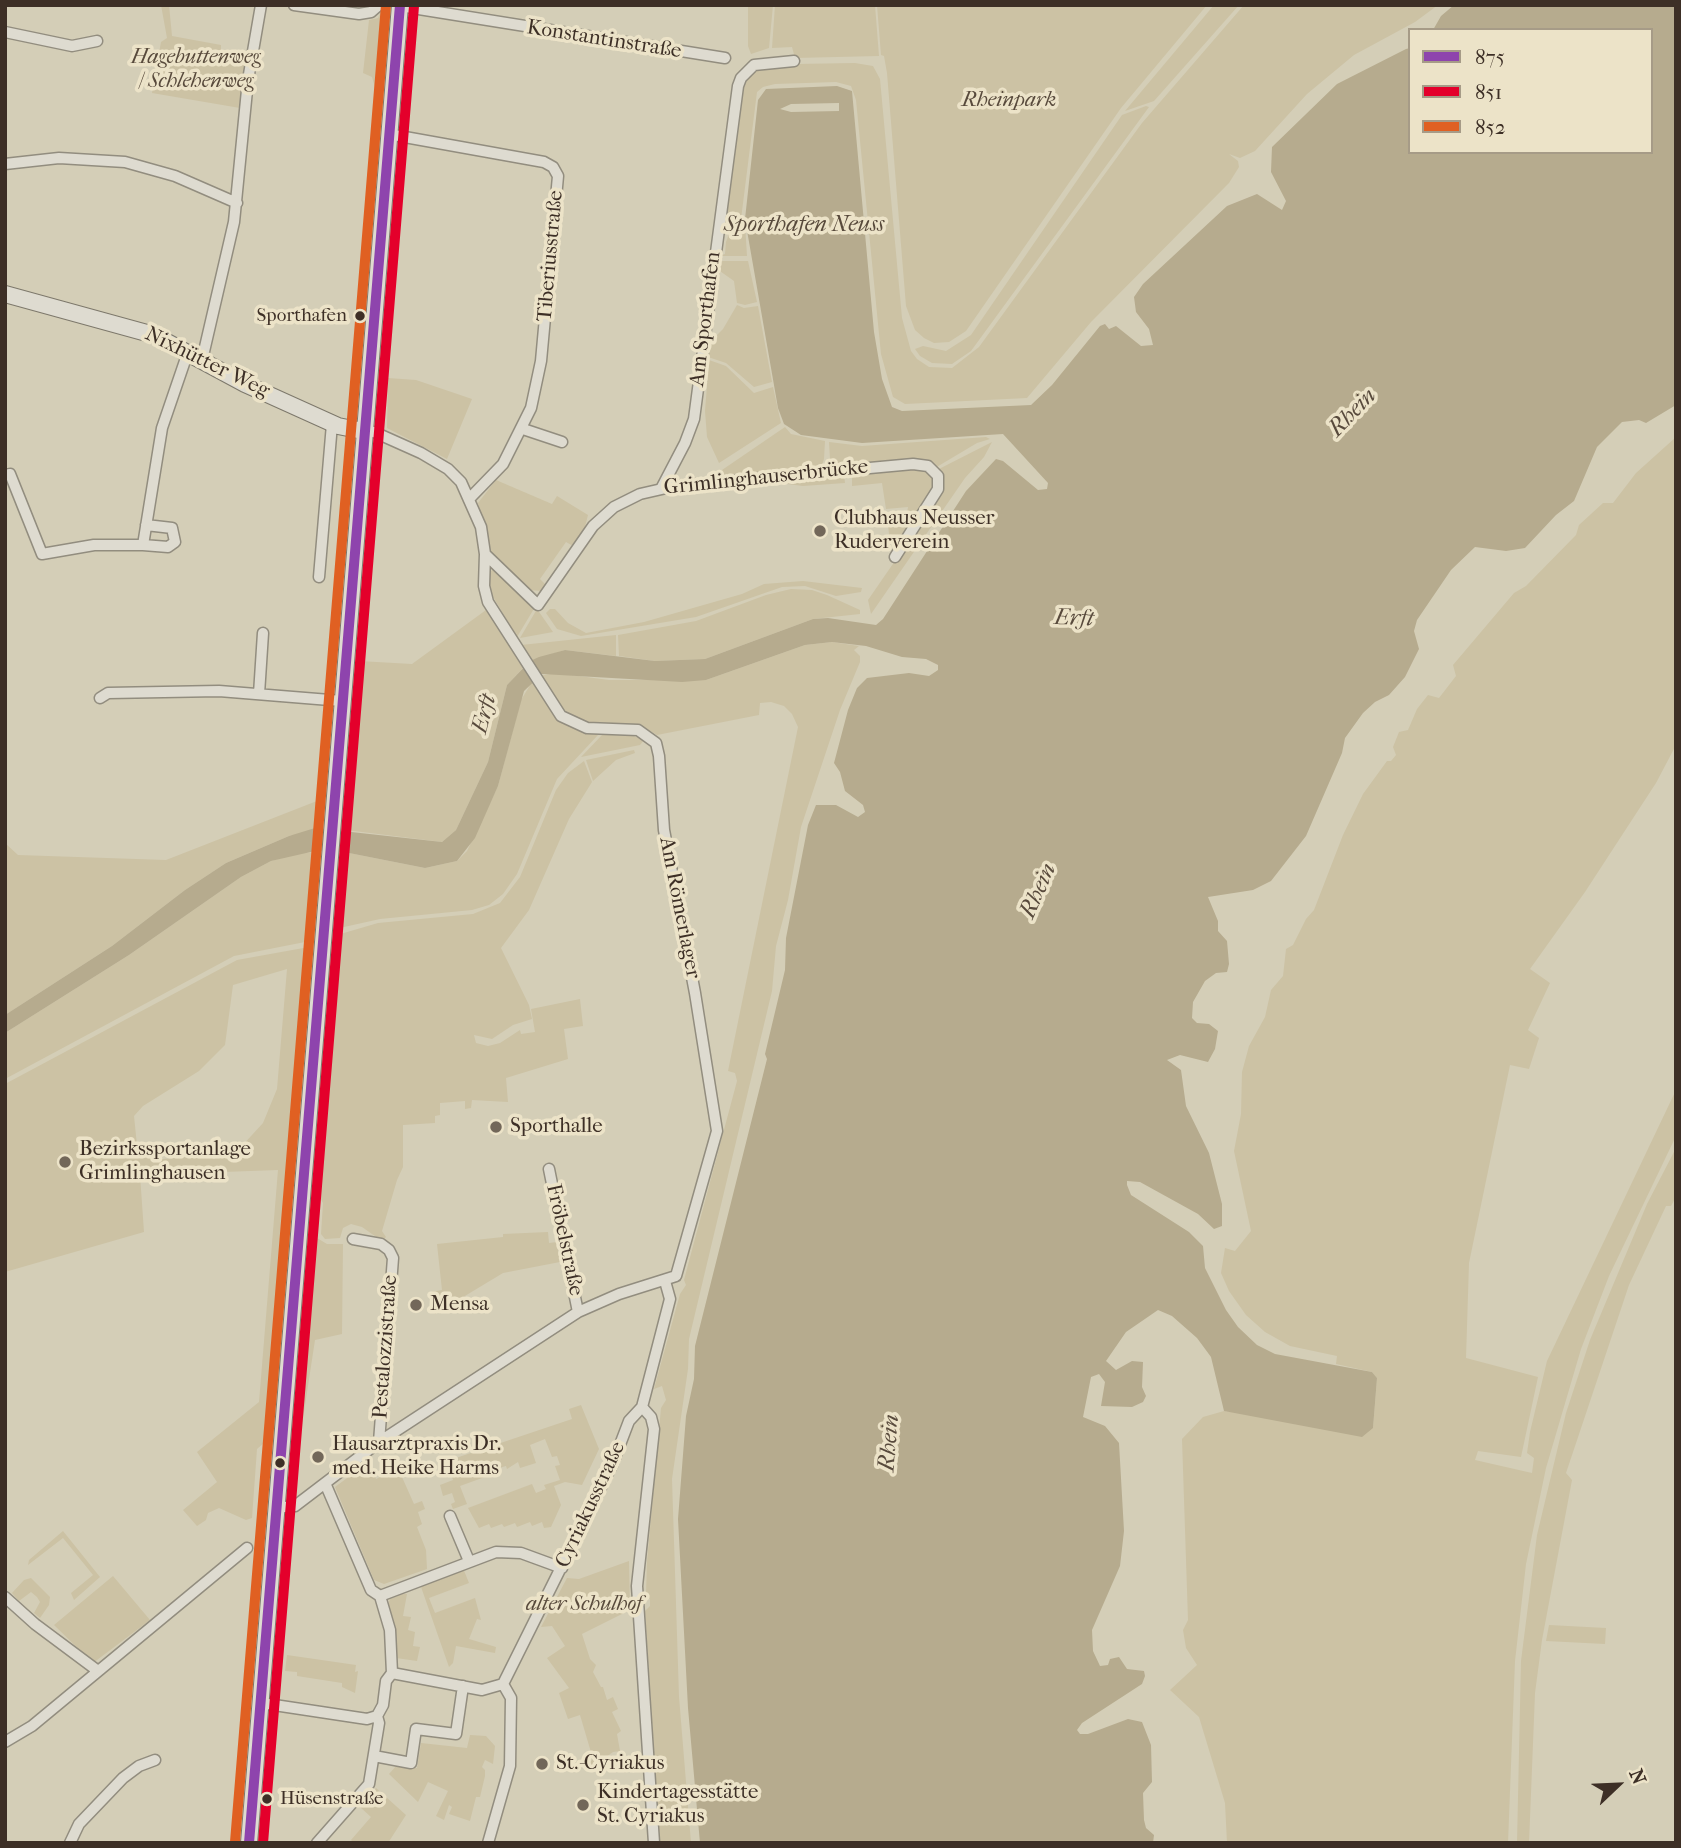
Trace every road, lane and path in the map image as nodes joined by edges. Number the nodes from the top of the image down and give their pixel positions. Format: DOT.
graph roads {
  1 [pos="261,5"];
  2 [pos="294,5"];
  3 [pos="400,6"];
  4 [pos="375,9"];
  5 [pos="5,32"];
  6 [pos="97,41"];
  7 [pos="725,58"];
  8 [pos="794,61"];
  9 [pos="388,134"];
  10 [pos="5,164"];
  11 [pos="237,202"];
  12 [pos="5,295"];
  13 [pos="195,356"];
  14 [pos="332,424"];
  15 [pos="523,429"];
  16 [pos="363,431"];
  17 [pos="562,442"];
  18 [pos="5,461"];
  19 [pos="7,474"];
  20 [pos="662,487"];
  21 [pos="470,498"];
  22 [pos="146,525"];
  23 [pos="143,545"];
  24 [pos="485,554"];
  25 [pos="895,557"];
  26 [pos="319,577"];
  27 [pos="263,633"];
  28 [pos="259,695"];
  29 [pos="100,698"];
  30 [pos="342,701"];
  31 [pos="549,1169"];
  32 [pos="353,1239"];
  33 [pos="666,1281"];
  34 [pos="578,1312"];
  35 [pos="642,1407"];
  36 [pos="379,1442"];
  37 [pos="325,1483"];
  38 [pos="275,1507"];
  39 [pos="450,1516"];
  40 [pos="247,1548"];
  41 [pos="469,1561"];
  42 [pos="562,1568"];
  43 [pos="380,1596"];
  44 [pos="5,1597"];
  45 [pos="98,1671"];
  46 [pos="392,1673"];
  47 [pos="503,1684"];
  48 [pos="463,1686"];
  49 [pos="261,1703"];
  50 [pos="377,1716"];
  51 [pos="5,1742"];
  52 [pos="374,1756"];
  53 [pos="155,1760"];
  54 [pos="70,1843"];
  55 [pos="249,1843"];
  56 [pos="317,1843"];
  57 [pos="488,1843"];
  58 [pos="654,1843"];
  1 -- 11 [label="street"];
  2 -- 4 [label="street"];
  3 -- 7 [label="street, Konstantinstraße"];
  3 -- 9 [label="main road"];
  5 -- 6 [label="street"];
  8 -- 20 [label="street, Am Sporthafen"];
  9 -- 15 [label="street, Tiberiusstraße"];
  9 -- 16 [label="main road"];
  10 -- 11 [label="street"];
  11 -- 13 [label="street"];
  12 -- 13 [label="main road, Nixhütter Weg"];
  13 -- 14 [label="main road, Nixhütter Weg"];
  13 -- 22 [label="street"];
  14 -- 16 [label="main road, Nixhütter Weg"];
  14 -- 26 [label="street"];
  15 -- 17 [label="street"];
  15 -- 21 [label="street, Tiberiusstraße"];
  16 -- 21 [label="street"];
  16 -- 30 [label="main road"];
  18 -- 19 [label="street"];
  19 -- 23 [label="street"];
  20 -- 24 [label="street, Grimlinghauserbrücke"];
  20 -- 25 [label="street, Grimlinghauserbrücke"];
  21 -- 24 [label="street"];
  22 -- 23 [label="street"];
  22 -- 23 [label="street"];
  24 -- 33 [label="street, Am Römerlager"];
  27 -- 28 [label="street"];
  28 -- 29 [label="street"];
  28 -- 30 [label="street"];
  30 -- 38 [label="main road"];
  31 -- 34 [label="street, Fröbelstraße"];
  32 -- 36 [label="street, Pestalozzistraße"];
  33 -- 34 [label="street"];
  33 -- 35 [label="street, Cyriakusstraße"];
  34 -- 36 [label="street"];
  35 -- 42 [label="street, Cyriakusstraße"];
  35 -- 58 [label="street"];
  36 -- 37 [label="street"];
  37 -- 38 [label="street"];
  37 -- 43 [label="street"];
  38 -- 49 [label="main road"];
  39 -- 41 [label="street"];
  40 -- 45 [label="street"];
  41 -- 42 [label="street"];
  41 -- 43 [label="street"];
  42 -- 47 [label="street, Cyriakusstraße"];
  43 -- 46 [label="street"];
  44 -- 45 [label="street"];
  45 -- 51 [label="street"];
  46 -- 48 [label="street"];
  46 -- 50 [label="street"];
  47 -- 48 [label="street"];
  47 -- 57 [label="street"];
  48 -- 52 [label="street"];
  49 -- 50 [label="street"];
  49 -- 55 [label="main road"];
  50 -- 52 [label="street"];
  52 -- 56 [label="street"];
  53 -- 54 [label="street"];
}
